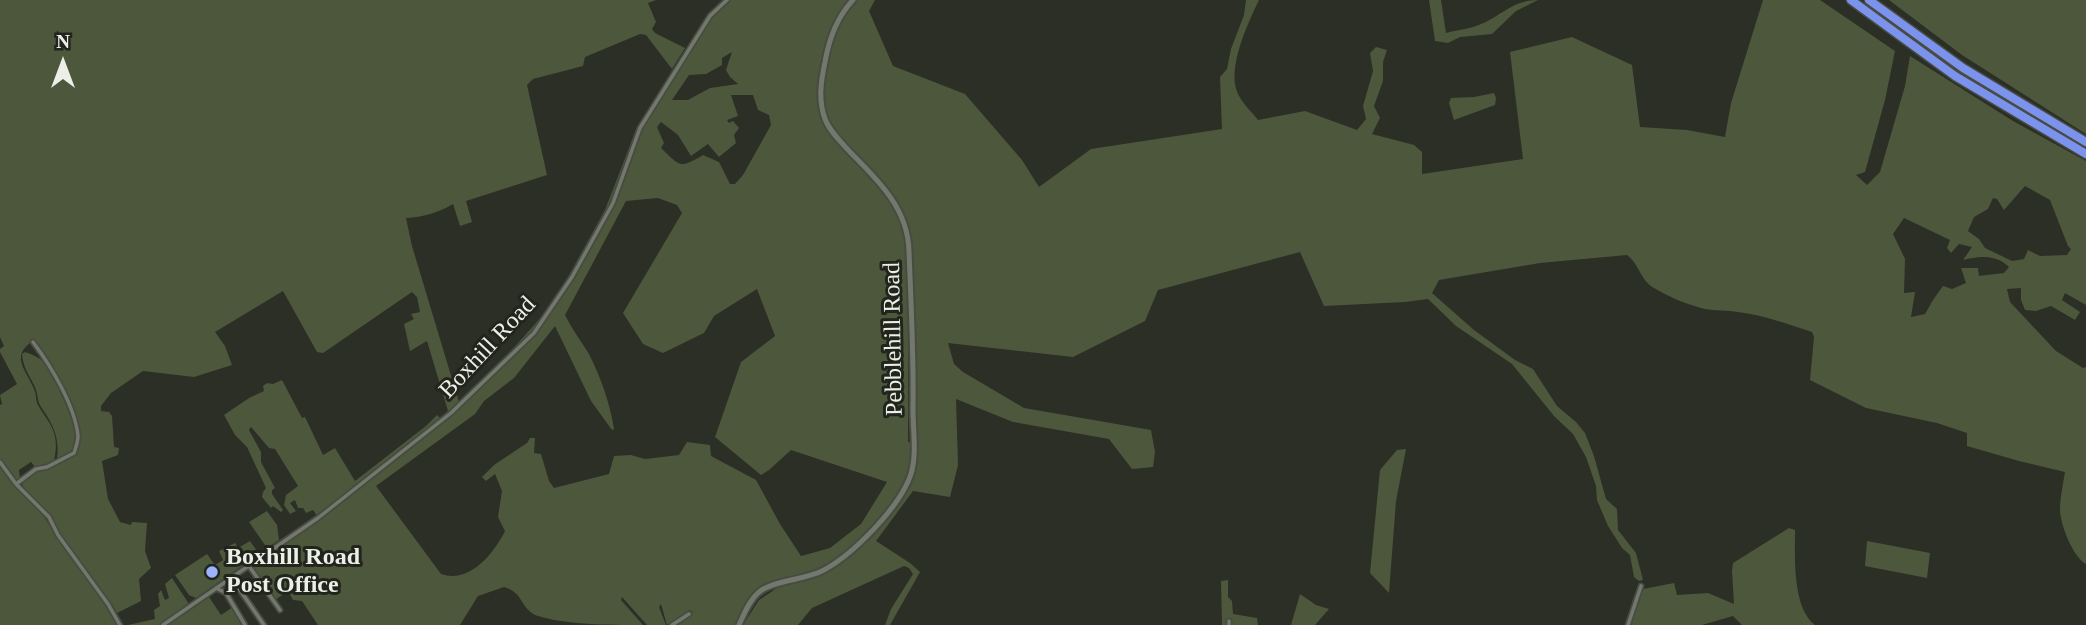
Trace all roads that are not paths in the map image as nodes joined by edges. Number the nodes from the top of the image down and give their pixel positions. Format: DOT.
graph roads {
  1 [pos="727,0"];
  2 [pos="853,0"];
  3 [pos="1850,0"];
  4 [pos="1869,0"];
  5 [pos="2086,142"];
  6 [pos="2086,154"];
  7 [pos="33,342"];
  8 [pos="0,462"];
  9 [pos="16,484"];
  10 [pos="249,565"];
  11 [pos="231,577"];
  12 [pos="1641,586"];
  13 [pos="216,587"];
  14 [pos="280,610"];
  15 [pos="689,614"];
  16 [pos="120,625"];
  17 [pos="163,625"];
  18 [pos="246,625"];
  19 [pos="264,625"];
  20 [pos="672,625"];
  21 [pos="739,625"];
  22 [pos="1628,625"];
  1 -- 10 [label="street, Boxhill Road"];
  2 -- 21 [label="main road, Pebblehill Road"];
  3 -- 6 [label="highway"];
  4 -- 5 [label="highway"];
  7 -- 9 [label="street"];
  8 -- 9 [label="street"];
  9 -- 16 [label="street"];
  10 -- 11 [label="street, Boxhill Road"];
  10 -- 14 [label="street"];
  11 -- 13 [label="street, Boxhill Road"];
  11 -- 19 [label="street"];
  12 -- 22 [label="street"];
  13 -- 17 [label="street, Boxhill Road"];
  13 -- 18 [label="street"];
  15 -- 20 [label="street"];
}
